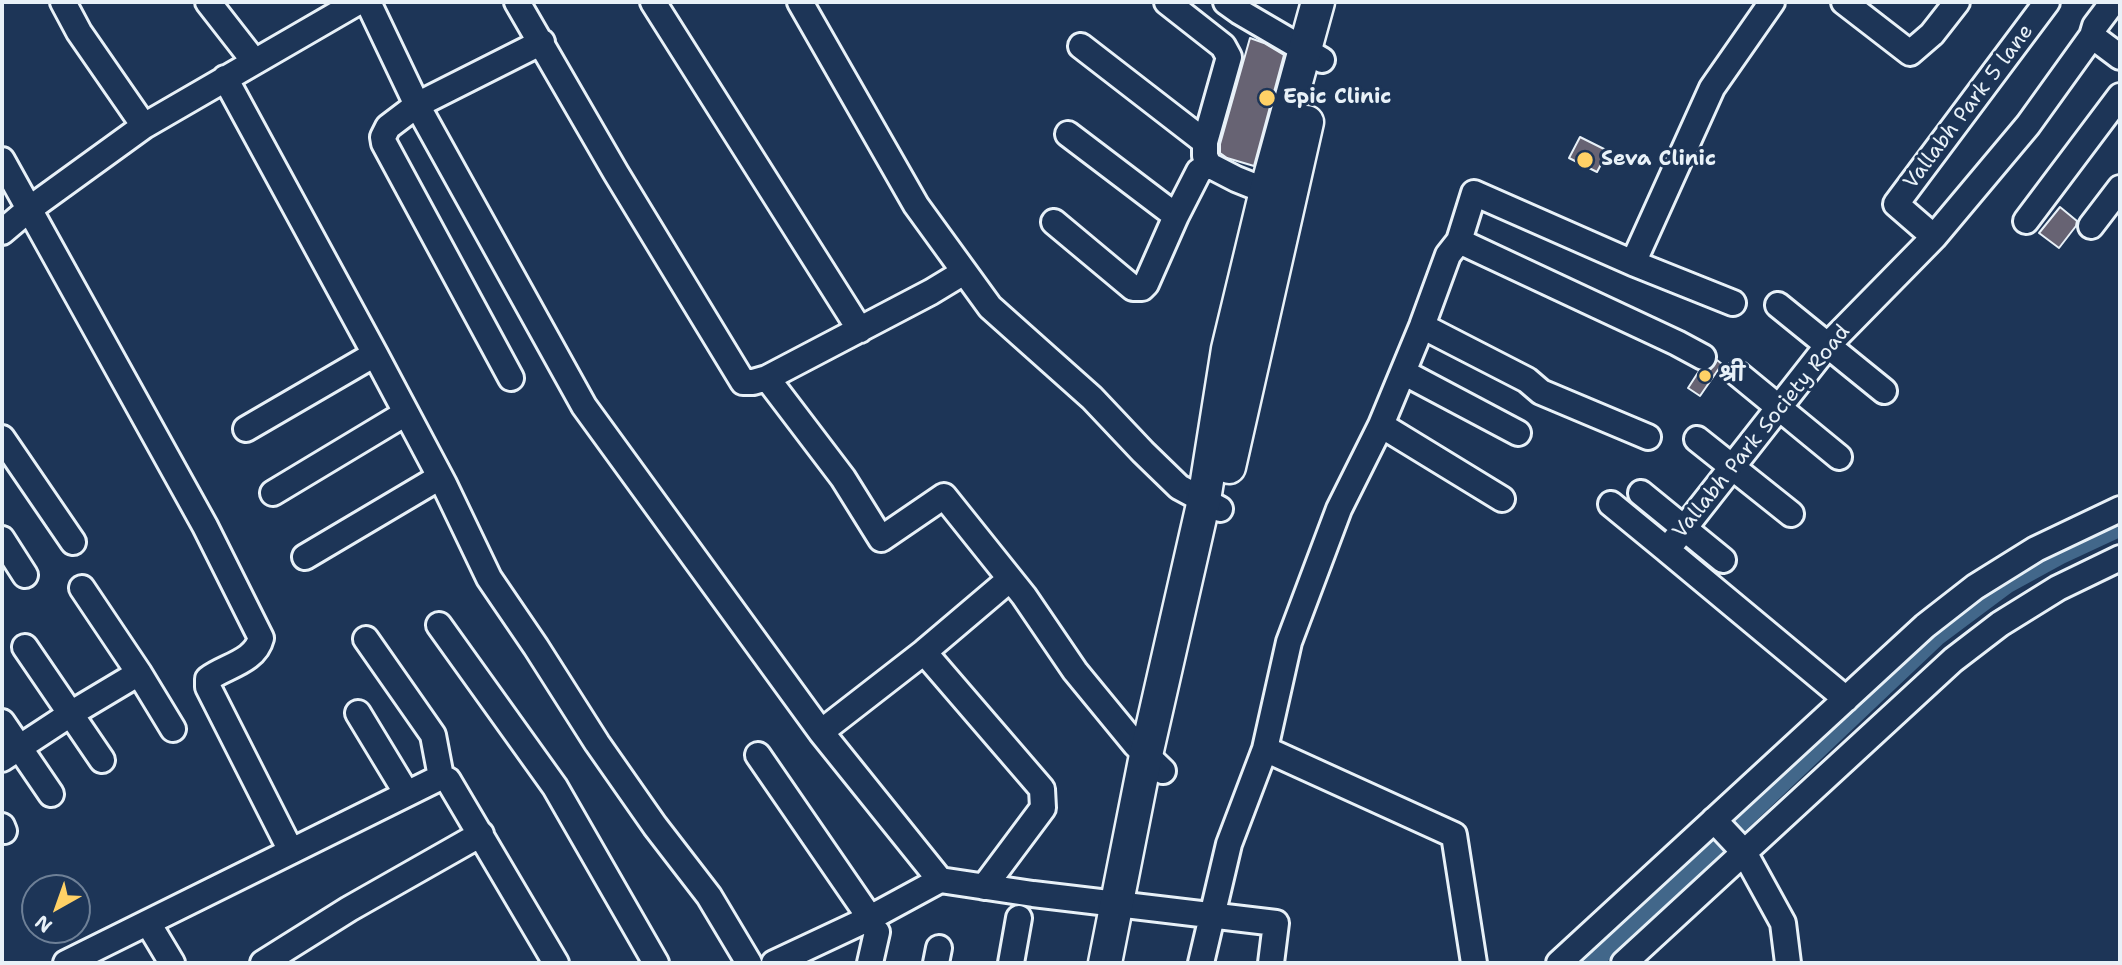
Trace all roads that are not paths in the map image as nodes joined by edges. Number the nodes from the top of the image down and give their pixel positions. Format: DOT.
graph roads {
  1 [pos="63,2"];
  2 [pos="208,2"];
  3 [pos="358,2"];
  4 [pos="368,2"];
  5 [pos="517,2"];
  6 [pos="653,2"];
  7 [pos="800,2"];
  8 [pos="1167,2"];
  9 [pos="1226,2"];
  10 [pos="1318,2"];
  11 [pos="1337,2"];
  12 [pos="1772,2"];
  13 [pos="1843,2"];
  14 [pos="1957,2"];
  15 [pos="2047,2"];
  16 [pos="2113,2"];
  17 [pos="2092,36"];
  18 [pos="542,42"];
  19 [pos="1081,46"];
  20 [pos="1313,55"];
  21 [pos="2120,57"];
  22 [pos="254,61"];
  23 [pos="225,78"];
  24 [pos="2120,96"];
  25 [pos="417,105"];
  26 [pos="144,126"];
  27 [pos="1068,134"];
  28 [pos="1207,154"];
  29 [pos="2,160"];
  30 [pos="2120,188"];
  31 [pos="1277,196"];
  32 [pos="28,210"];
  33 [pos="1176,216"];
  34 [pos="2026,221"];
  35 [pos="1054,222"];
  36 [pos="2091,226"];
  37 [pos="2,232"];
  38 [pos="1934,237"];
  39 [pos="1458,241"];
  40 [pos="1633,263"];
  41 [pos="964,272"];
  42 [pos="1733,303"];
  43 [pos="1778,305"];
  44 [pos="1422,326"];
  45 [pos="860,330"];
  46 [pos="1828,345"];
  47 [pos="375,354"];
  48 [pos="1703,357"];
  49 [pos="1403,372"];
  50 [pos="1738,374"];
  51 [pos="511,378"];
  52 [pos="767,378"];
  53 [pos="1884,391"];
  54 [pos="1779,408"];
  55 [pos="406,413"];
  56 [pos="1381,425"];
  57 [pos="246,429"];
  58 [pos="1518,433"];
  59 [pos="1647,437"];
  60 [pos="2,438"];
  61 [pos="1698,439"];
  62 [pos="1839,457"];
  63 [pos="1734,466"];
  64 [pos="440,477"];
  65 [pos="273,493"];
  66 [pos="1641,493"];
  67 [pos="1502,499"];
  68 [pos="1611,504"];
  69 [pos="1212,505"];
  70 [pos="2120,509"];
  71 [pos="1791,514"];
  72 [pos="1684,529"];
  73 [pos="2,539"];
  74 [pos="73,542"];
  75 [pos="1667,550"];
  76 [pos="305,556"];
  77 [pos="2120,558"];
  78 [pos="1723,560"];
  79 [pos="25,575"];
  80 [pos="1010,579"];
  81 [pos="82,588"];
  82 [pos="439,625"];
  83 [pos="366,639"];
  84 [pos="25,647"];
  85 [pos="924,652"];
  86 [pos="139,673"];
  87 [pos="1846,699"];
  88 [pos="72,713"];
  89 [pos="358,713"];
  90 [pos="2,722"];
  91 [pos="173,729"];
  92 [pos="821,732"];
  93 [pos="1265,749"];
  94 [pos="10,753"];
  95 [pos="758,755"];
  96 [pos="102,760"];
  97 [pos="1154,763"];
  98 [pos="441,777"];
  99 [pos="51,794"];
  100 [pos="407,794"];
  101 [pos="1715,820"];
  102 [pos="481,834"];
  103 [pos="291,850"];
  104 [pos="1744,852"];
  105 [pos="940,880"];
  106 [pos="985,887"];
  107 [pos="1126,905"];
  108 [pos="1212,916"];
  109 [pos="1019,918"];
  110 [pos="148,923"];
  111 [pos="874,925"];
  112 [pos="66,963"];
  113 [pos="172,963"];
  114 [pos="263,963"];
  115 [pos="556,963"];
  116 [pos="656,963"];
  117 [pos="749,963"];
  118 [pos="774,963"];
  119 [pos="870,963"];
  120 [pos="1011,963"];
  121 [pos="1105,963"];
  122 [pos="1125,963"];
  123 [pos="1201,963"];
  124 [pos="1271,963"];
  125 [pos="1474,963"];
  126 [pos="1559,963"];
  127 [pos="1624,963"];
  128 [pos="1788,963"];
  1 -- 26 [label="street"];
  2 -- 22 [label="street"];
  3 -- 22 [label="street"];
  4 -- 25 [label="street"];
  5 -- 18 [label="street"];
  6 -- 45 [label="street"];
  7 -- 41 [label="street"];
  8 -- 28 [label="street"];
  9 -- 20 [label="street"];
  10 -- 20 [label="main road"];
  11 -- 20 [label="main road"];
  12 -- 40 [label="street"];
  13 -- 14 [label="street"];
  15 -- 38 [label="street, Vallabh Park 5 lane"];
  16 -- 17 [label="street, Vallabh Park Society Road"];
  17 -- 21 [label="street"];
  17 -- 38 [label="street, Vallabh Park Society Road"];
  18 -- 25 [label="street"];
  18 -- 52 [label="street"];
  19 -- 28 [label="street"];
  20 -- 31 [label="main road"];
  22 -- 23 [label="street"];
  23 -- 26 [label="street"];
  23 -- 47 [label="street"];
  24 -- 34 [label="street"];
  25 -- 51 [label="street"];
  25 -- 92 [label="street"];
  26 -- 32 [label="street"];
  27 -- 33 [label="street"];
  28 -- 31 [label="street"];
  28 -- 33 [label="street"];
  29 -- 32 [label="street"];
  30 -- 36 [label="street"];
  31 -- 69 [label="main road"];
  32 -- 37 [label="street"];
  32 -- 103 [label="street"];
  33 -- 35 [label="street"];
  38 -- 46 [label="street, Vallabh Park Society Road"];
  39 -- 40 [label="street"];
  39 -- 44 [label="street"];
  39 -- 48 [label="street"];
  40 -- 42 [label="street"];
  41 -- 45 [label="street"];
  41 -- 69 [label="street"];
  43 -- 46 [label="street"];
  44 -- 49 [label="street"];
  44 -- 59 [label="street"];
  45 -- 52 [label="street"];
  46 -- 53 [label="street"];
  46 -- 54 [label="street, Vallabh Park Society Road"];
  47 -- 55 [label="street"];
  47 -- 57 [label="street"];
  49 -- 56 [label="street"];
  49 -- 58 [label="street"];
  50 -- 54 [label="street"];
  52 -- 80 [label="street"];
  54 -- 62 [label="street"];
  54 -- 63 [label="street, Vallabh Park Society Road"];
  55 -- 64 [label="street"];
  55 -- 65 [label="street"];
  56 -- 67 [label="street"];
  56 -- 93 [label="street"];
  60 -- 74 [label="street"];
  61 -- 63 [label="street"];
  63 -- 71 [label="street"];
  63 -- 72 [label="street, Vallabh Park Society Road"];
  64 -- 76 [label="street"];
  64 -- 117 [label="street"];
  66 -- 72 [label="street"];
  68 -- 75 [label="street"];
  69 -- 97 [label="main road"];
  70 -- 87 [label="street"];
  72 -- 75 [label="street, Vallabh Park Society Road"];
  72 -- 78 [label="street"];
  73 -- 79 [label="street"];
  75 -- 87 [label="street, Vallabh Park Society Road"];
  77 -- 104 [label="street"];
  80 -- 85 [label="street"];
  80 -- 97 [label="street"];
  81 -- 86 [label="street"];
  82 -- 116 [label="street"];
  83 -- 98 [label="street"];
  84 -- 88 [label="street"];
  85 -- 92 [label="street"];
  85 -- 106 [label="street"];
  86 -- 88 [label="street"];
  86 -- 91 [label="street"];
  87 -- 101 [label="street"];
  88 -- 94 [label="street"];
  88 -- 96 [label="street"];
  89 -- 100 [label="street"];
  90 -- 94 [label="street"];
  92 -- 105 [label="street"];
  93 -- 108 [label="street"];
  93 -- 125 [label="street"];
  94 -- 99 [label="street"];
  95 -- 111 [label="street"];
  97 -- 107 [label="main road"];
  98 -- 100 [label="street"];
  98 -- 102 [label="street"];
  100 -- 103 [label="street"];
  101 -- 104 [label="street"];
  101 -- 126 [label="street"];
  102 -- 114 [label="street"];
  102 -- 115 [label="street"];
  103 -- 110 [label="street"];
  104 -- 127 [label="street"];
  104 -- 128 [label="street"];
  105 -- 106 [label="street"];
  105 -- 111 [label="street"];
  106 -- 107 [label="street"];
  107 -- 108 [label="street"];
  107 -- 121 [label="main road"];
  107 -- 122 [label="main road"];
  108 -- 123 [label="street"];
  108 -- 124 [label="street"];
  109 -- 120 [label="street"];
  110 -- 112 [label="street"];
  110 -- 113 [label="street"];
  111 -- 118 [label="street"];
  111 -- 119 [label="street"];
}
